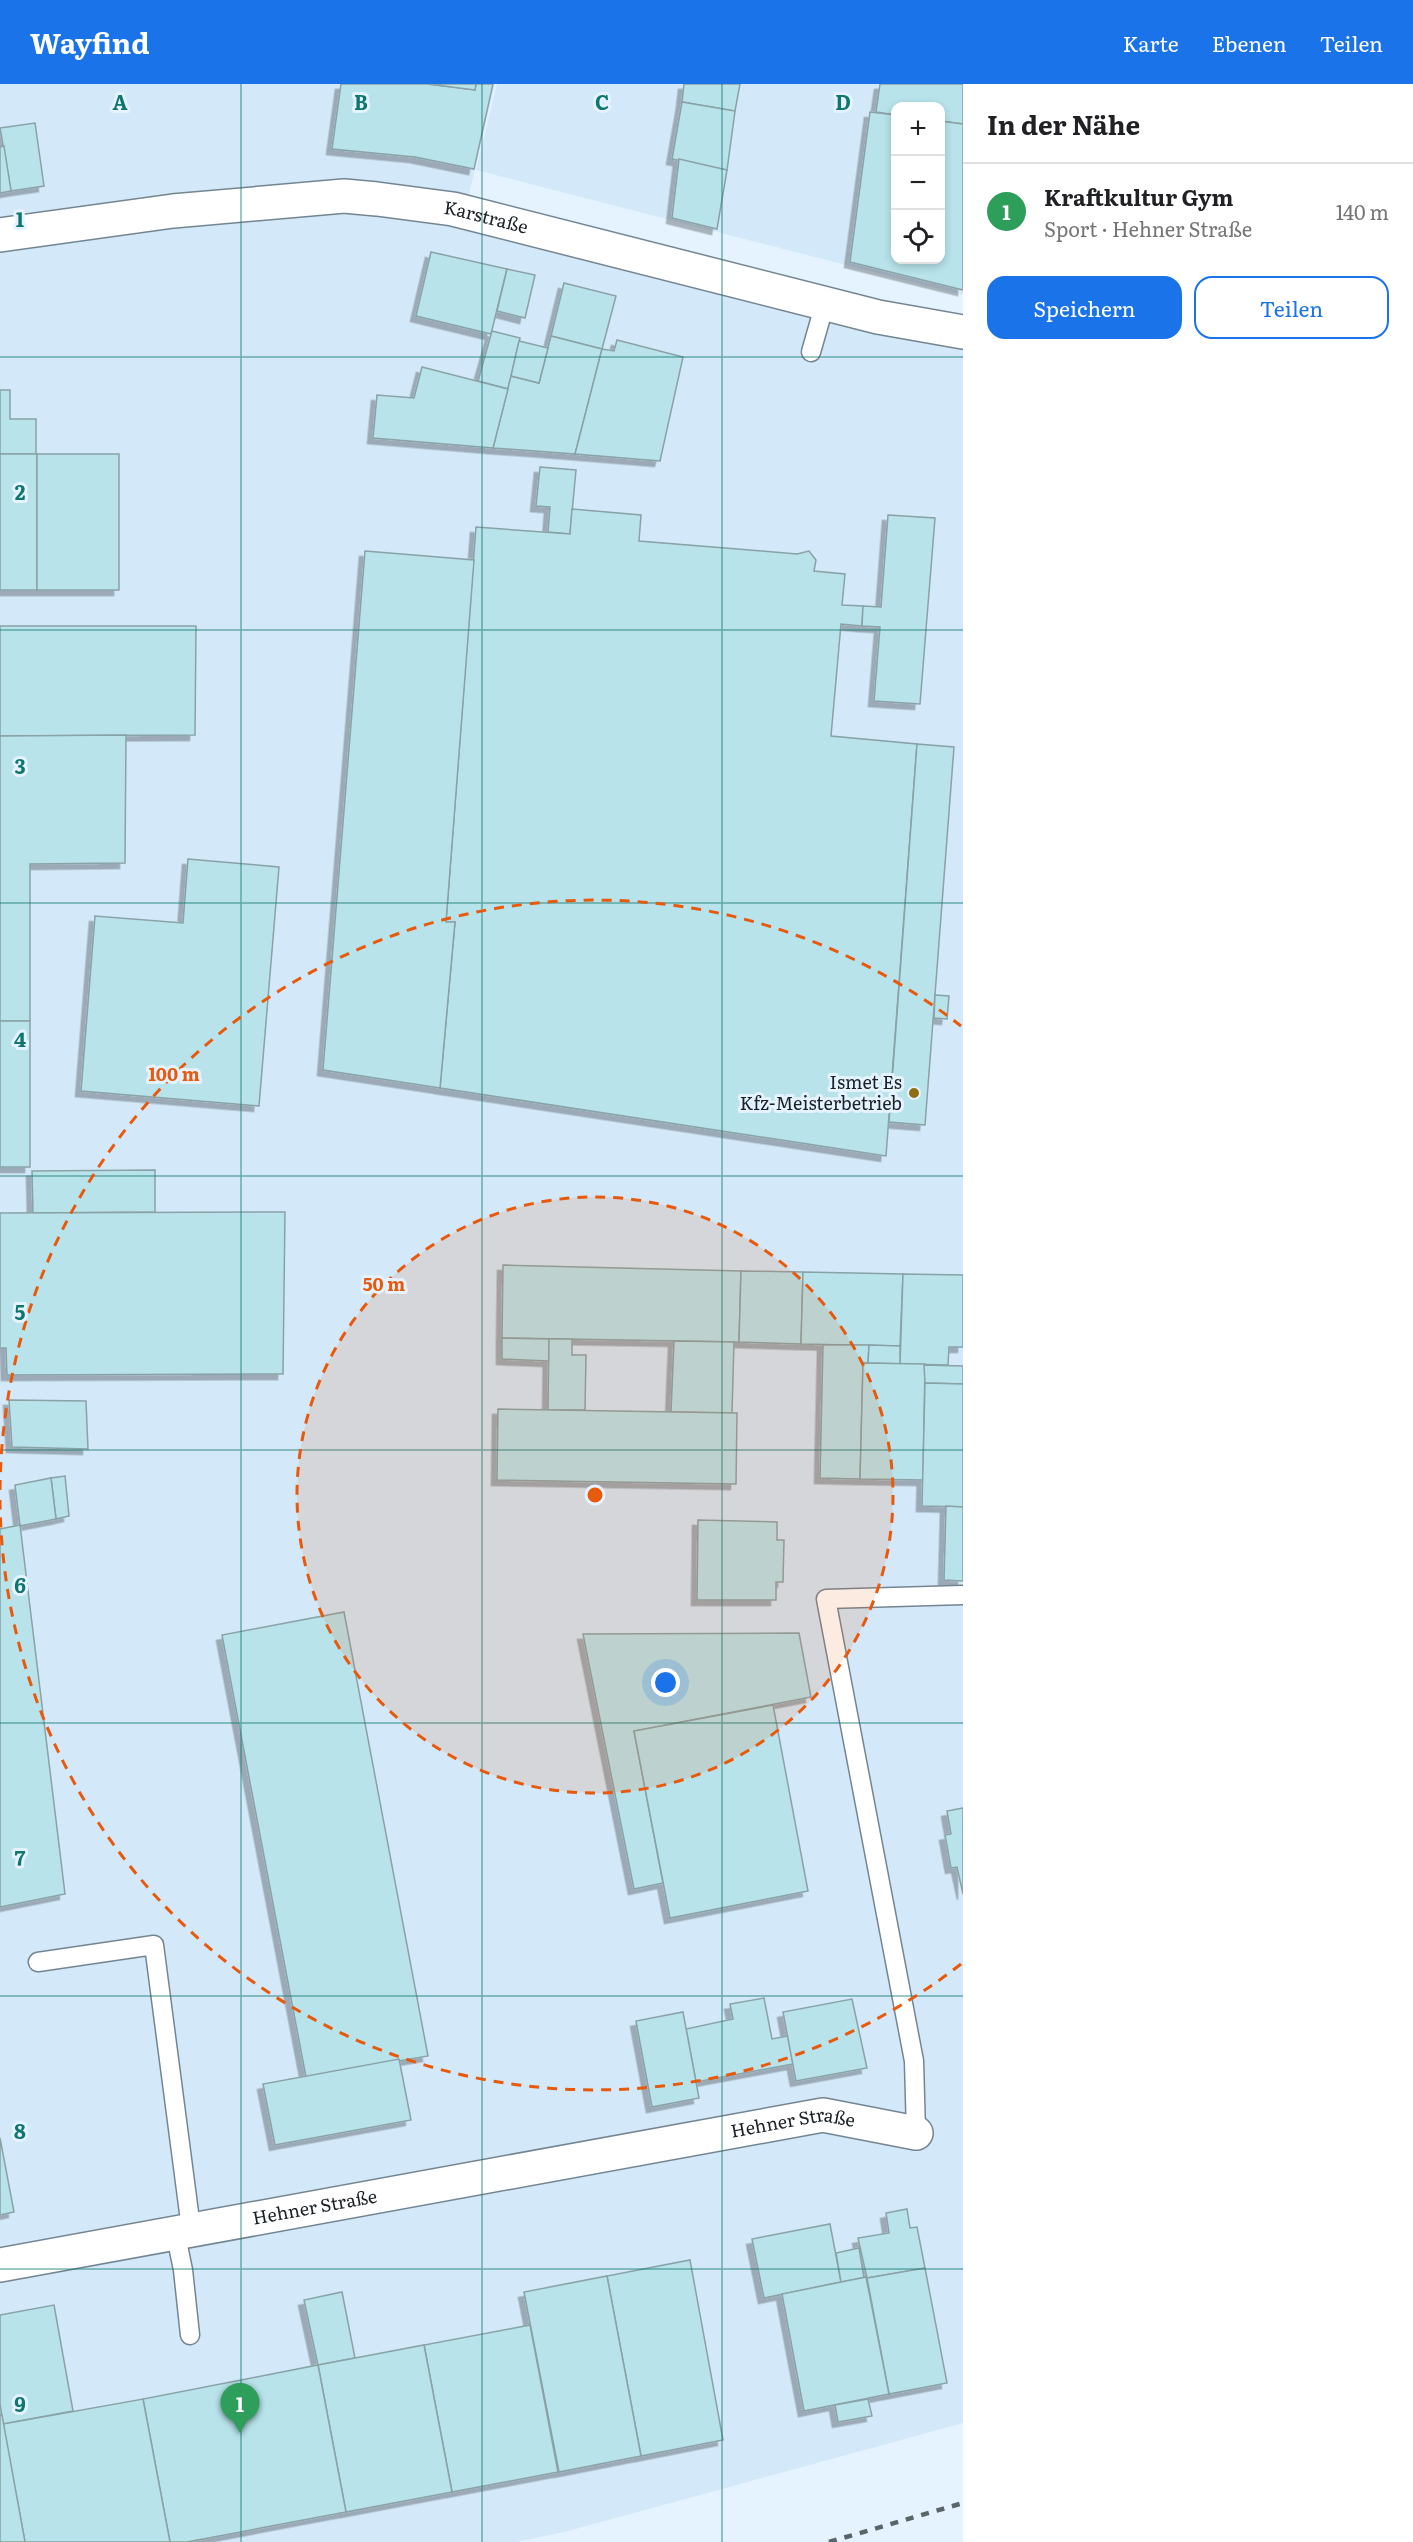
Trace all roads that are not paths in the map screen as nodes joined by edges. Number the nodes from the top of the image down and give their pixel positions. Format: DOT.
graph roads {
  1 [pos="0,235"];
  2 [pos="825,303"];
  3 [pos="963,332"];
  4 [pos="811,352"];
  5 [pos="963,1594"];
  6 [pos="38,1962"];
  7 [pos="916,2133"];
  8 [pos="183,2230"];
  9 [pos="0,2265"];
  10 [pos="190,2335"];
  1 -- 2 [label="street, Karstraße"];
  2 -- 3 [label="street, Karstraße"];
  2 -- 4 [label="lane"];
  5 -- 7 [label="lane, Hehner Straße"];
  6 -- 8 [label="lane"];
  7 -- 8 [label="street, Hehner Straße"];
  8 -- 9 [label="street, Hehner Straße"];
  8 -- 10 [label="lane"];
}
